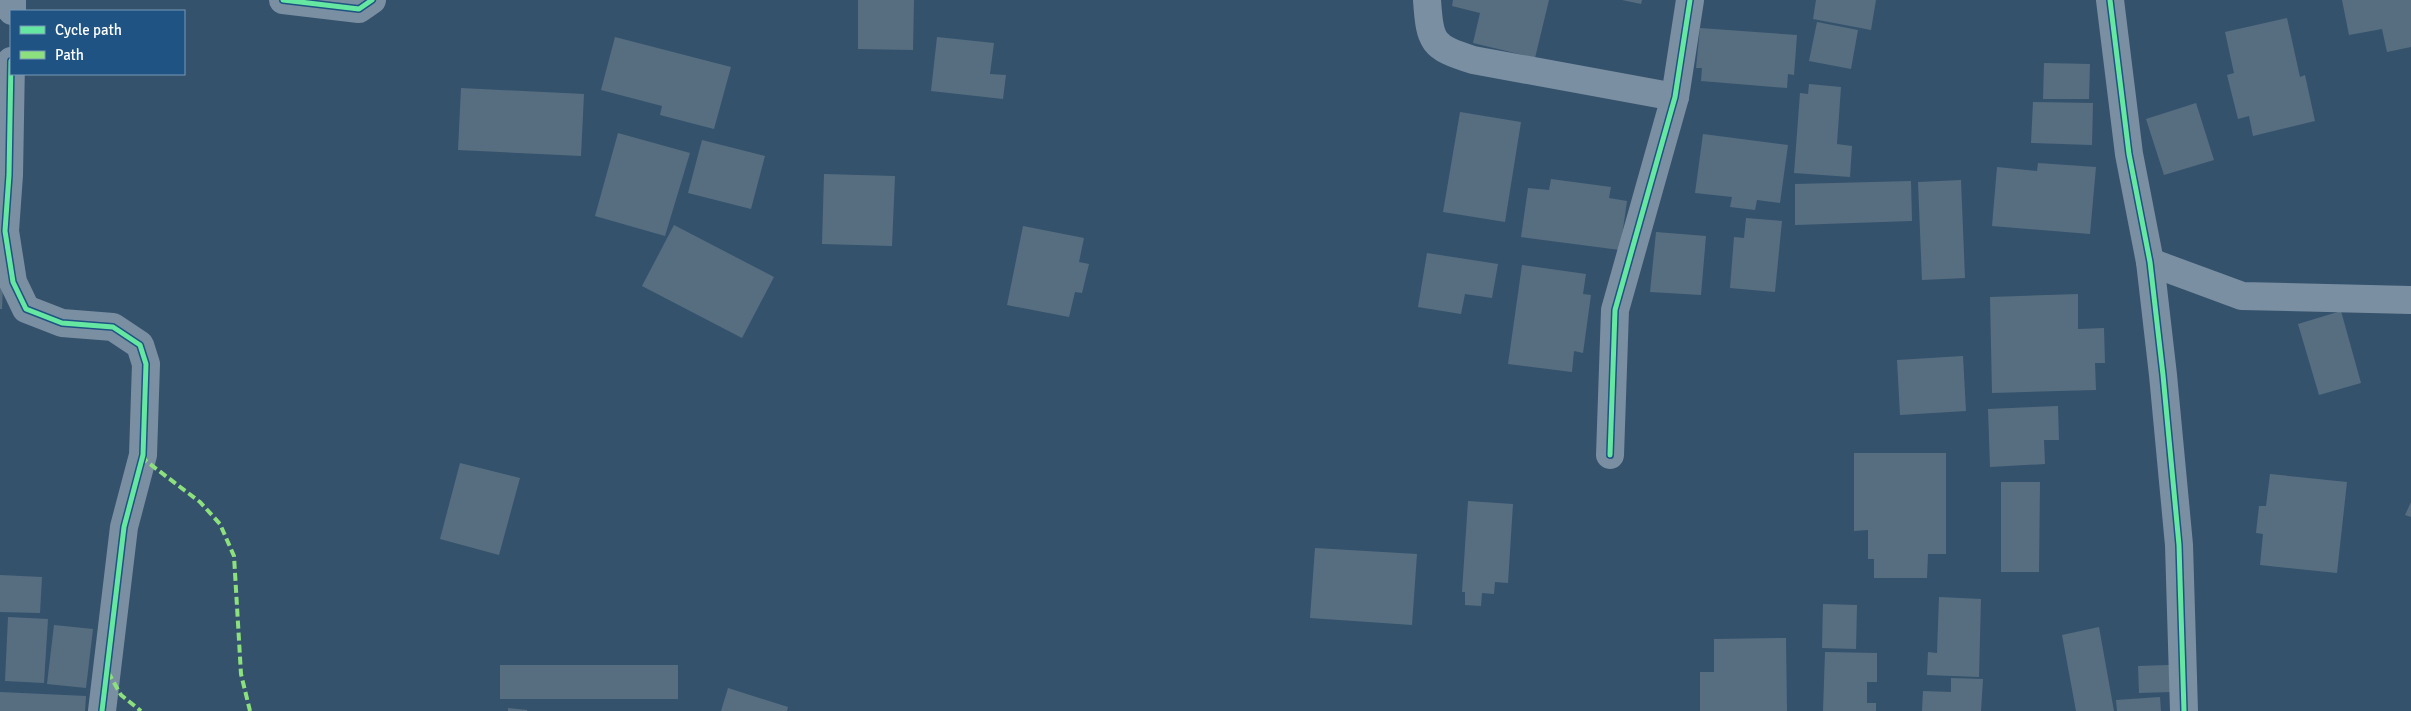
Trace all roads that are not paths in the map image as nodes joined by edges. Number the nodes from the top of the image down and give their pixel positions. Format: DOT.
graph roads {
  1 [pos="283,0"];
  2 [pos="372,0"];
  3 [pos="1427,0"];
  4 [pos="1690,0"];
  5 [pos="2110,0"];
  6 [pos="11,75"];
  7 [pos="1675,97"];
  8 [pos="2150,262"];
  9 [pos="2411,300"];
  10 [pos="1610,455"];
  11 [pos="102,711"];
  12 [pos="2184,711"];
  1 -- 2 [label="street"];
  3 -- 7 [label="street"];
  4 -- 7 [label="street"];
  5 -- 8 [label="street"];
  6 -- 11 [label="street"];
  7 -- 10 [label="street"];
  8 -- 9 [label="street"];
  8 -- 12 [label="street"];
}
